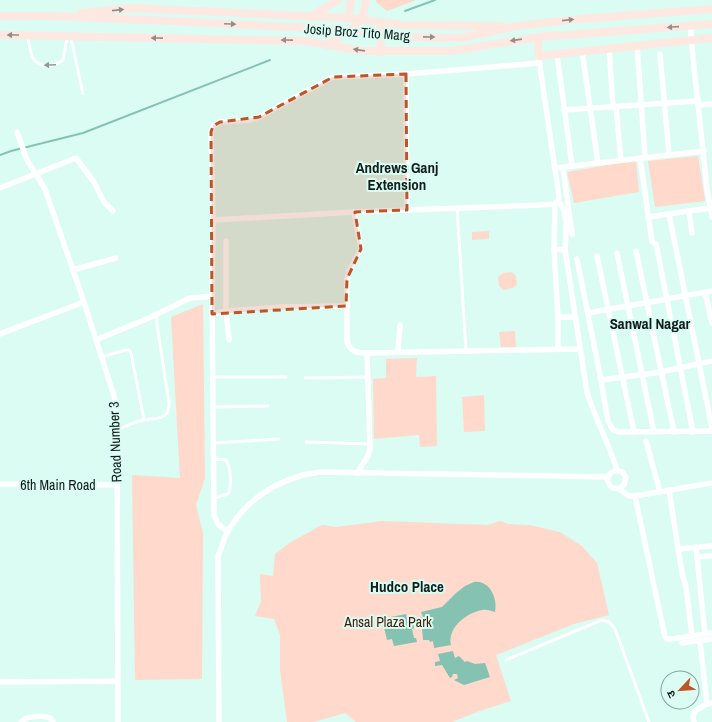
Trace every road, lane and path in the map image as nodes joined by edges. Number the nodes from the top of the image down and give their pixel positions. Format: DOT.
graph roads {
  1 [pos="338,0"];
  2 [pos="351,0"];
  3 [pos="366,1"];
  4 [pos="712,9"];
  5 [pos="0,16"];
  6 [pos="52,16"];
  7 [pos="309,17"];
  8 [pos="348,18"];
  9 [pos="360,19"];
  10 [pos="382,22"];
  11 [pos="712,24"];
  12 [pos="516,26"];
  13 [pos="691,26"];
  14 [pos="0,35"];
  15 [pos="28,35"];
  16 [pos="69,36"];
  17 [pos="538,37"];
  18 [pos="712,38"];
  19 [pos="691,39"];
  20 [pos="326,45"];
  21 [pos="637,45"];
  22 [pos="609,48"];
  23 [pos="582,51"];
  24 [pos="381,52"];
  25 [pos="557,54"];
  26 [pos="660,54"];
  27 [pos="539,60"];
  28 [pos="406,74"];
  29 [pos="83,94"];
  30 [pos="665,103"];
  31 [pos="698,103"];
  32 [pos="712,104"];
  33 [pos="641,105"];
  34 [pos="615,107"];
  35 [pos="591,108"];
  36 [pos="564,110"];
  37 [pos="17,132"];
  38 [pos="704,151"];
  39 [pos="669,155"];
  40 [pos="643,158"];
  41 [pos="621,160"];
  42 [pos="598,163"];
  43 [pos="572,166"];
  44 [pos="555,168"];
  45 [pos="563,168"];
  46 [pos="35,174"];
  47 [pos="0,188"];
  48 [pos="557,202"];
  49 [pos="457,208"];
  50 [pos="710,208"];
  51 [pos="407,210"];
  52 [pos="113,211"];
  53 [pos="689,211"];
  54 [pos="354,212"];
  55 [pos="669,214"];
  56 [pos="648,217"];
  57 [pos="712,217"];
  58 [pos="213,220"];
  59 [pos="692,233"];
  60 [pos="572,234"];
  61 [pos="226,242"];
  62 [pos="554,249"];
  63 [pos="565,250"];
  64 [pos="636,251"];
  65 [pos="617,254"];
  66 [pos="597,256"];
  67 [pos="116,258"];
  68 [pos="577,259"];
  69 [pos="73,270"];
  70 [pos="712,291"];
  71 [pos="705,292"];
  72 [pos="212,296"];
  73 [pos="686,296"];
  74 [pos="666,299"];
  75 [pos="84,302"];
  76 [pos="648,302"];
  77 [pos="346,306"];
  78 [pos="628,306"];
  79 [pos="608,309"];
  80 [pos="226,311"];
  81 [pos="588,313"];
  82 [pos="157,314"];
  83 [pos="212,314"];
  84 [pos="558,317"];
  85 [pos="574,317"];
  86 [pos="712,323"];
  87 [pos="400,325"];
  88 [pos="0,334"];
  89 [pos="96,340"];
  90 [pos="229,340"];
  91 [pos="558,349"];
  92 [pos="580,349"];
  93 [pos="466,351"];
  94 [pos="398,352"];
  95 [pos="367,353"];
  96 [pos="102,357"];
  97 [pos="712,362"];
  98 [pos="699,364"];
  99 [pos="680,368"];
  100 [pos="661,372"];
  101 [pos="642,374"];
  102 [pos="286,377"];
  103 [pos="368,377"];
  104 [pos="623,377"];
  105 [pos="213,378"];
  106 [pos="305,378"];
  107 [pos="601,380"];
  108 [pos="268,406"];
  109 [pos="213,407"];
  110 [pos="144,420"];
  111 [pos="712,428"];
  112 [pos="117,430"];
  113 [pos="634,432"];
  114 [pos="654,432"];
  115 [pos="674,432"];
  116 [pos="693,432"];
  117 [pos="712,432"];
  118 [pos="279,439"];
  119 [pos="646,440"];
  120 [pos="306,442"];
  121 [pos="213,443"];
  122 [pos="370,444"];
  123 [pos="214,458"];
  124 [pos="617,470"];
  125 [pos="357,473"];
  126 [pos="608,478"];
  127 [pos="712,483"];
  128 [pos="0,484"];
  129 [pos="116,485"];
  130 [pos="619,489"];
  131 [pos="669,490"];
  132 [pos="660,492"];
  133 [pos="635,496"];
  134 [pos="214,498"];
  135 [pos="228,532"];
  136 [pos="712,546"];
  137 [pos="696,547"];
  138 [pos="678,549"];
  139 [pos="712,556"];
  140 [pos="697,557"];
  141 [pos="705,634"];
  142 [pos="712,634"];
  143 [pos="692,636"];
  144 [pos="712,639"];
  145 [pos="700,641"];
  146 [pos="682,643"];
  147 [pos="506,660"];
  148 [pos="0,682"];
  149 [pos="117,682"];
  150 [pos="710,704"];
  151 [pos="21,722"];
  152 [pos="53,722"];
  153 [pos="118,722"];
  154 [pos="219,722"];
  155 [pos="649,722"];
  156 [pos="694,722"];
  1 -- 7 [label="main road"];
  2 -- 8 [label="main road"];
  3 -- 9 [label="main road"];
  3 -- 10 [label="main road"];
  12 -- 4 [label="main road, Josip Broz Tito Marg, one-way"];
  5 -- 6 [label="main road, Josip Broz Tito Marg"];
  6 -- 7 [label="main road, one-way"];
  6 -- 12 [label="main road, Josip Broz Tito Marg, one-way"];
  7 -- 8 [label="main road"];
  8 -- 9 [label="main road"];
  9 -- 10 [label="main road"];
  9 -- 20 [label="main road"];
  10 -- 12 [label="main road"];
  10 -- 24 [label="main road"];
  11 -- 13 [label="main road, Josip Broz Tito Marg"];
  13 -- 17 [label="main road, Josip Broz Tito Marg, one-way"];
  13 -- 19 [label="street"];
  15 -- 14 [label="main road, Josip Broz Tito Marg, one-way"];
  15 -- 16 [label="main road, Josip Broz Tito Marg"];
  16 -- 15 [label="lane, one-way"];
  20 -- 16 [label="main road, Josip Broz Tito Marg, one-way"];
  16 -- 29 [label="lane"];
  17 -- 24 [label="main road, Josip Broz Tito Marg, one-way"];
  17 -- 27 [label="main road"];
  18 -- 19 [label="main road"];
  19 -- 21 [label="main road"];
  19 -- 31 [label="street"];
  24 -- 20 [label="main road, Josip Broz Tito Marg, one-way"];
  21 -- 22 [label="main road"];
  21 -- 33 [label="street"];
  22 -- 23 [label="main road"];
  22 -- 34 [label="street"];
  23 -- 25 [label="main road"];
  23 -- 35 [label="street"];
  25 -- 27 [label="main road"];
  25 -- 36 [label="street"];
  26 -- 30 [label="street"];
  27 -- 28 [label="street"];
  27 -- 44 [label="street"];
  28 -- 51 [label="street"];
  28 -- 58 [label="street"];
  30 -- 31 [label="street"];
  30 -- 33 [label="street"];
  30 -- 39 [label="street"];
  31 -- 32 [label="street"];
  31 -- 38 [label="street"];
  33 -- 34 [label="street"];
  33 -- 40 [label="street"];
  34 -- 35 [label="street"];
  34 -- 41 [label="street"];
  35 -- 36 [label="street"];
  35 -- 42 [label="street"];
  36 -- 43 [label="street"];
  37 -- 46 [label="street, Road Number 3"];
  38 -- 39 [label="street"];
  38 -- 50 [label="street"];
  39 -- 40 [label="street"];
  40 -- 41 [label="street"];
  40 -- 56 [label="street"];
  41 -- 42 [label="street"];
  42 -- 43 [label="street"];
  43 -- 45 [label="street"];
  44 -- 45 [label="street"];
  44 -- 48 [label="street"];
  45 -- 60 [label="street"];
  46 -- 47 [label="street"];
  46 -- 52 [label="street"];
  46 -- 69 [label="street, Road Number 3"];
  48 -- 49 [label="street"];
  48 -- 62 [label="street"];
  48 -- 63 [label="street"];
  49 -- 51 [label="street"];
  49 -- 93 [label="lane"];
  50 -- 53 [label="street"];
  50 -- 57 [label="street"];
  51 -- 54 [label="street"];
  53 -- 55 [label="street"];
  53 -- 59 [label="street"];
  54 -- 58 [label="street"];
  54 -- 77 [label="street"];
  55 -- 56 [label="street"];
  55 -- 73 [label="street"];
  56 -- 74 [label="street"];
  58 -- 72 [label="street"];
  61 -- 80 [label="street"];
  62 -- 63 [label="street"];
  62 -- 84 [label="street"];
  63 -- 85 [label="street"];
  64 -- 76 [label="street"];
  65 -- 78 [label="street"];
  66 -- 79 [label="street"];
  67 -- 69 [label="street"];
  68 -- 81 [label="street"];
  69 -- 75 [label="street, Road Number 3"];
  70 -- 71 [label="street"];
  71 -- 73 [label="street"];
  71 -- 86 [label="street"];
  72 -- 82 [label="street"];
  72 -- 83 [label="street"];
  73 -- 74 [label="street"];
  73 -- 98 [label="street"];
  74 -- 76 [label="street"];
  74 -- 99 [label="street"];
  75 -- 88 [label="street"];
  75 -- 89 [label="street, Road Number 3"];
  76 -- 78 [label="street"];
  76 -- 100 [label="street"];
  77 -- 80 [label="street"];
  77 -- 95 [label="street"];
  78 -- 79 [label="street"];
  78 -- 101 [label="street"];
  79 -- 81 [label="street"];
  79 -- 104 [label="street"];
  80 -- 83 [label="street"];
  80 -- 90 [label="street"];
  81 -- 107 [label="street"];
  82 -- 89 [label="street"];
  82 -- 110 [label="lane"];
  83 -- 105 [label="street"];
  84 -- 85 [label="street"];
  84 -- 91 [label="street"];
  85 -- 92 [label="street"];
  87 -- 94 [label="street"];
  89 -- 96 [label="street, Road Number 3"];
  91 -- 92 [label="street"];
  91 -- 93 [label="street"];
  92 -- 124 [label="street"];
  93 -- 94 [label="street"];
  94 -- 95 [label="street"];
  95 -- 103 [label="street"];
  96 -- 110 [label="lane"];
  96 -- 112 [label="street, Road Number 3"];
  97 -- 98 [label="street"];
  98 -- 99 [label="street"];
  98 -- 111 [label="street"];
  99 -- 100 [label="street"];
  99 -- 116 [label="street"];
  100 -- 101 [label="street"];
  100 -- 115 [label="street"];
  101 -- 104 [label="street"];
  101 -- 114 [label="street"];
  102 -- 105 [label="lane"];
  103 -- 106 [label="lane"];
  103 -- 122 [label="street"];
  104 -- 107 [label="street"];
  104 -- 113 [label="street"];
  105 -- 109 [label="street"];
  107 -- 113 [label="street"];
  108 -- 109 [label="lane"];
  109 -- 121 [label="street"];
  110 -- 112 [label="lane"];
  112 -- 129 [label="street, Road Number 3"];
  113 -- 114 [label="street"];
  114 -- 115 [label="street"];
  115 -- 116 [label="street"];
  116 -- 117 [label="street"];
  118 -- 121 [label="lane"];
  119 -- 132 [label="street"];
  120 -- 122 [label="lane"];
  121 -- 123 [label="street"];
  122 -- 125 [label="street"];
  123 -- 134 [label="street"];
  123 -- 134 [label="lane"];
  124 -- 126 [label="street"];
  124 -- 130 [label="street"];
  125 -- 126 [label="street"];
  125 -- 135 [label="street"];
  126 -- 130 [label="street"];
  127 -- 131 [label="street"];
  128 -- 129 [label="street, 6th Main Road"];
  129 -- 149 [label="street, Road Number 3"];
  130 -- 133 [label="street"];
  131 -- 132 [label="street"];
  131 -- 138 [label="street"];
  132 -- 133 [label="street"];
  133 -- 143 [label="street"];
  134 -- 135 [label="street"];
  135 -- 154 [label="street"];
  136 -- 137 [label="street"];
  137 -- 138 [label="street"];
  137 -- 140 [label="street"];
  138 -- 143 [label="street"];
  139 -- 140 [label="street"];
  140 -- 141 [label="street"];
  141 -- 142 [label="street"];
  141 -- 143 [label="street"];
  144 -- 145 [label="street"];
  145 -- 146 [label="street"];
  145 -- 150 [label="street"];
  147 -- 155 [label="lane"];
  148 -- 149 [label="street"];
  149 -- 153 [label="street, Road Number 3"];
  150 -- 156 [label="street"];
  151 -- 152 [label="street"];
}
